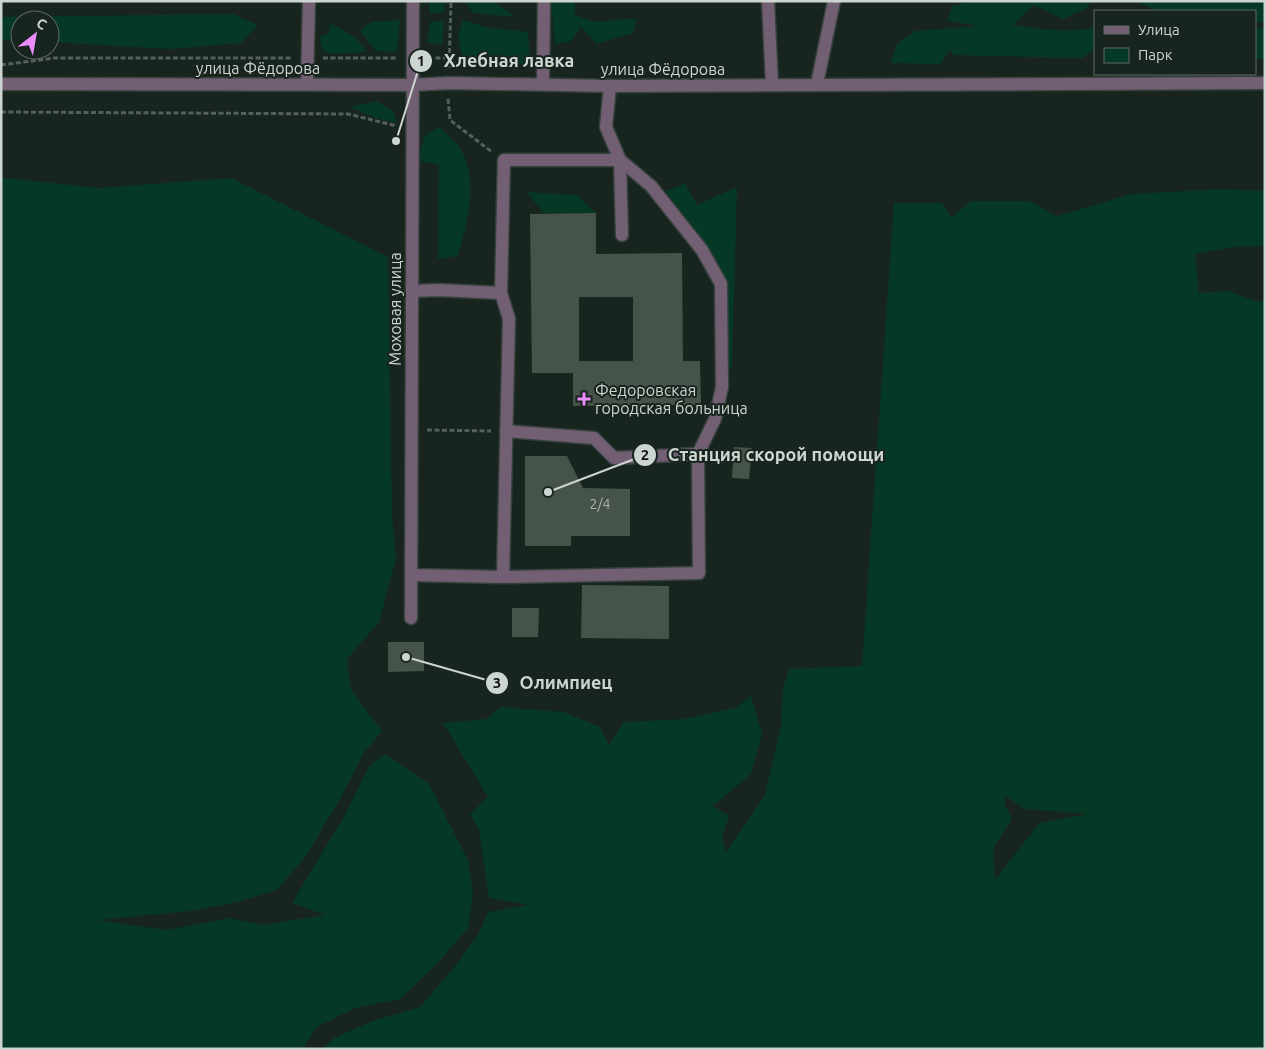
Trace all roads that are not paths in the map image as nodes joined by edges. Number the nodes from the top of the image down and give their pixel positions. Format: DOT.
graph roads {
  1 [pos="309,1"];
  2 [pos="413,1"];
  3 [pos="544,1"];
  4 [pos="768,1"];
  5 [pos="834,1"];
  6 [pos="1265,83"];
  7 [pos="1,84"];
  8 [pos="307,84"];
  9 [pos="543,84"];
  10 [pos="772,84"];
  11 [pos="817,84"];
  12 [pos="412,85"];
  13 [pos="610,86"];
  14 [pos="620,160"];
  15 [pos="622,235"];
  16 [pos="412,291"];
  17 [pos="501,293"];
  18 [pos="506,431"];
  19 [pos="698,454"];
  20 [pos="411,575"];
  21 [pos="503,577"];
  22 [pos="411,618"];
  1 -- 8 [label="street"];
  2 -- 12 [label="street, Моховая улица"];
  3 -- 9 [label="street"];
  4 -- 10 [label="street"];
  5 -- 11 [label="street"];
  6 -- 11 [label="street, улица Фёдорова"];
  7 -- 8 [label="street, улица Фёдорова"];
  8 -- 12 [label="street, улица Фёдорова"];
  9 -- 12 [label="street, улица Фёдорова"];
  9 -- 13 [label="street, улица Фёдорова"];
  10 -- 11 [label="street, улица Фёдорова"];
  10 -- 13 [label="street, улица Фёдорова"];
  12 -- 16 [label="street, Моховая улица"];
  13 -- 14 [label="street"];
  14 -- 15 [label="street"];
  14 -- 17 [label="street"];
  14 -- 19 [label="street"];
  16 -- 17 [label="street"];
  16 -- 20 [label="street, Моховая улица"];
  17 -- 18 [label="street"];
  18 -- 19 [label="street"];
  18 -- 21 [label="street"];
  19 -- 21 [label="street"];
  20 -- 21 [label="street"];
  20 -- 22 [label="street, Моховая улица"];
}
